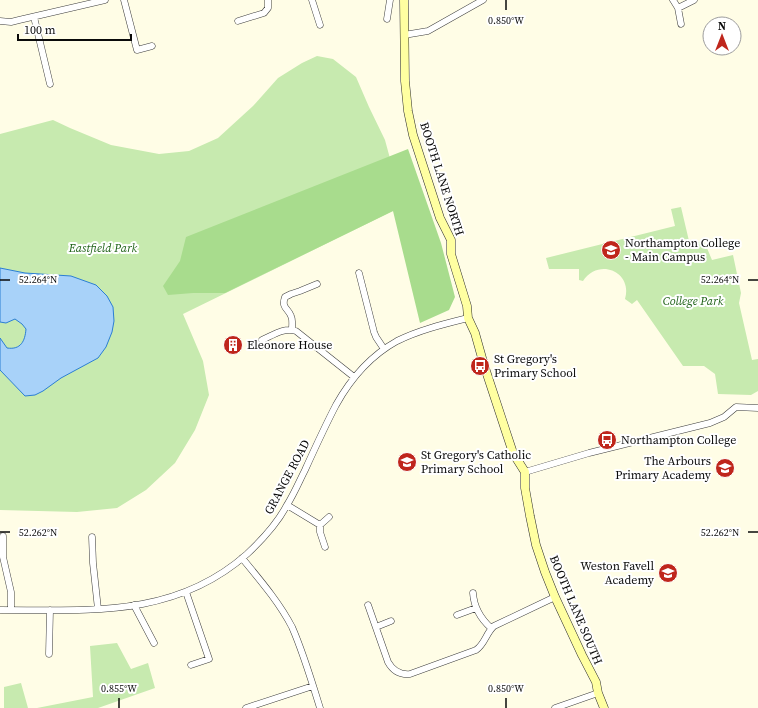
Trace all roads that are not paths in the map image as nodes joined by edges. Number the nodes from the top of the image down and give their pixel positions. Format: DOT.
graph roads {
  1 [pos="105,0"];
  2 [pos="124,0"];
  3 [pos="268,0"];
  4 [pos="312,0"];
  5 [pos="390,0"];
  6 [pos="404,0"];
  7 [pos="483,0"];
  8 [pos="673,0"];
  9 [pos="694,0"];
  10 [pos="96,1"];
  11 [pos="678,8"];
  12 [pos="34,17"];
  13 [pos="387,19"];
  14 [pos="0,21"];
  15 [pos="238,21"];
  16 [pos="681,24"];
  17 [pos="320,25"];
  18 [pos="404,35"];
  19 [pos="152,46"];
  20 [pos="50,84"];
  21 [pos="359,273"];
  22 [pos="317,284"];
  23 [pos="468,318"];
  24 [pos="292,329"];
  25 [pos="262,340"];
  26 [pos="384,349"];
  27 [pos="354,377"];
  28 [pos="758,408"];
  29 [pos="525,472"];
  30 [pos="287,505"];
  31 [pos="329,517"];
  32 [pos="320,525"];
  33 [pos="3,536"];
  34 [pos="92,537"];
  35 [pos="325,547"];
  36 [pos="242,558"];
  37 [pos="186,592"];
  38 [pos="473,594"];
  39 [pos="555,597"];
  40 [pos="134,605"];
  41 [pos="368,605"];
  42 [pos="476,608"];
  43 [pos="98,609"];
  44 [pos="0,610"];
  45 [pos="11,610"];
  46 [pos="50,610"];
  47 [pos="457,615"];
  48 [pos="391,621"];
  49 [pos="376,626"];
  50 [pos="491,628"];
  51 [pos="154,643"];
  52 [pos="50,654"];
  53 [pos="191,665"];
  54 [pos="313,686"];
  55 [pos="598,693"];
  56 [pos="246,708"];
  57 [pos="320,708"];
  58 [pos="554,708"];
  59 [pos="604,708"];
  1 -- 10 [label="street"];
  2 -- 19 [label="street"];
  3 -- 15 [label="street"];
  4 -- 17 [label="street"];
  5 -- 13 [label="street"];
  6 -- 18 [label="street, BOOTH LANE NORTH"];
  7 -- 18 [label="street"];
  8 -- 11 [label="street"];
  9 -- 11 [label="street"];
  10 -- 12 [label="street"];
  11 -- 16 [label="street"];
  12 -- 14 [label="street"];
  12 -- 20 [label="street"];
  18 -- 23 [label="street, BOOTH LANE NORTH"];
  21 -- 26 [label="street"];
  22 -- 24 [label="street"];
  23 -- 26 [label="street, GRANGE ROAD"];
  23 -- 29 [label="street, BOOTH LANE NORTH"];
  24 -- 25 [label="street"];
  24 -- 27 [label="street"];
  26 -- 27 [label="street, GRANGE ROAD"];
  27 -- 30 [label="street, GRANGE ROAD"];
  28 -- 29 [label="street"];
  29 -- 39 [label="street, BOOTH LANE SOUTH"];
  30 -- 32 [label="street"];
  30 -- 36 [label="street, GRANGE ROAD"];
  31 -- 32 [label="street"];
  32 -- 35 [label="street"];
  33 -- 45 [label="street"];
  34 -- 43 [label="street"];
  36 -- 37 [label="street, GRANGE ROAD"];
  36 -- 54 [label="street"];
  37 -- 40 [label="street, GRANGE ROAD"];
  37 -- 53 [label="street"];
  38 -- 42 [label="street"];
  39 -- 50 [label="street"];
  39 -- 55 [label="street, BOOTH LANE SOUTH"];
  40 -- 43 [label="street, GRANGE ROAD"];
  40 -- 51 [label="street"];
  41 -- 49 [label="street"];
  42 -- 47 [label="street"];
  42 -- 50 [label="street"];
  43 -- 46 [label="street, GRANGE ROAD"];
  44 -- 45 [label="street, GRANGE ROAD"];
  45 -- 46 [label="street, GRANGE ROAD"];
  46 -- 52 [label="street"];
  48 -- 49 [label="street"];
  49 -- 50 [label="street"];
  54 -- 56 [label="street"];
  54 -- 57 [label="street"];
  55 -- 58 [label="street"];
  55 -- 59 [label="street, BOOTH LANE SOUTH"];
}
